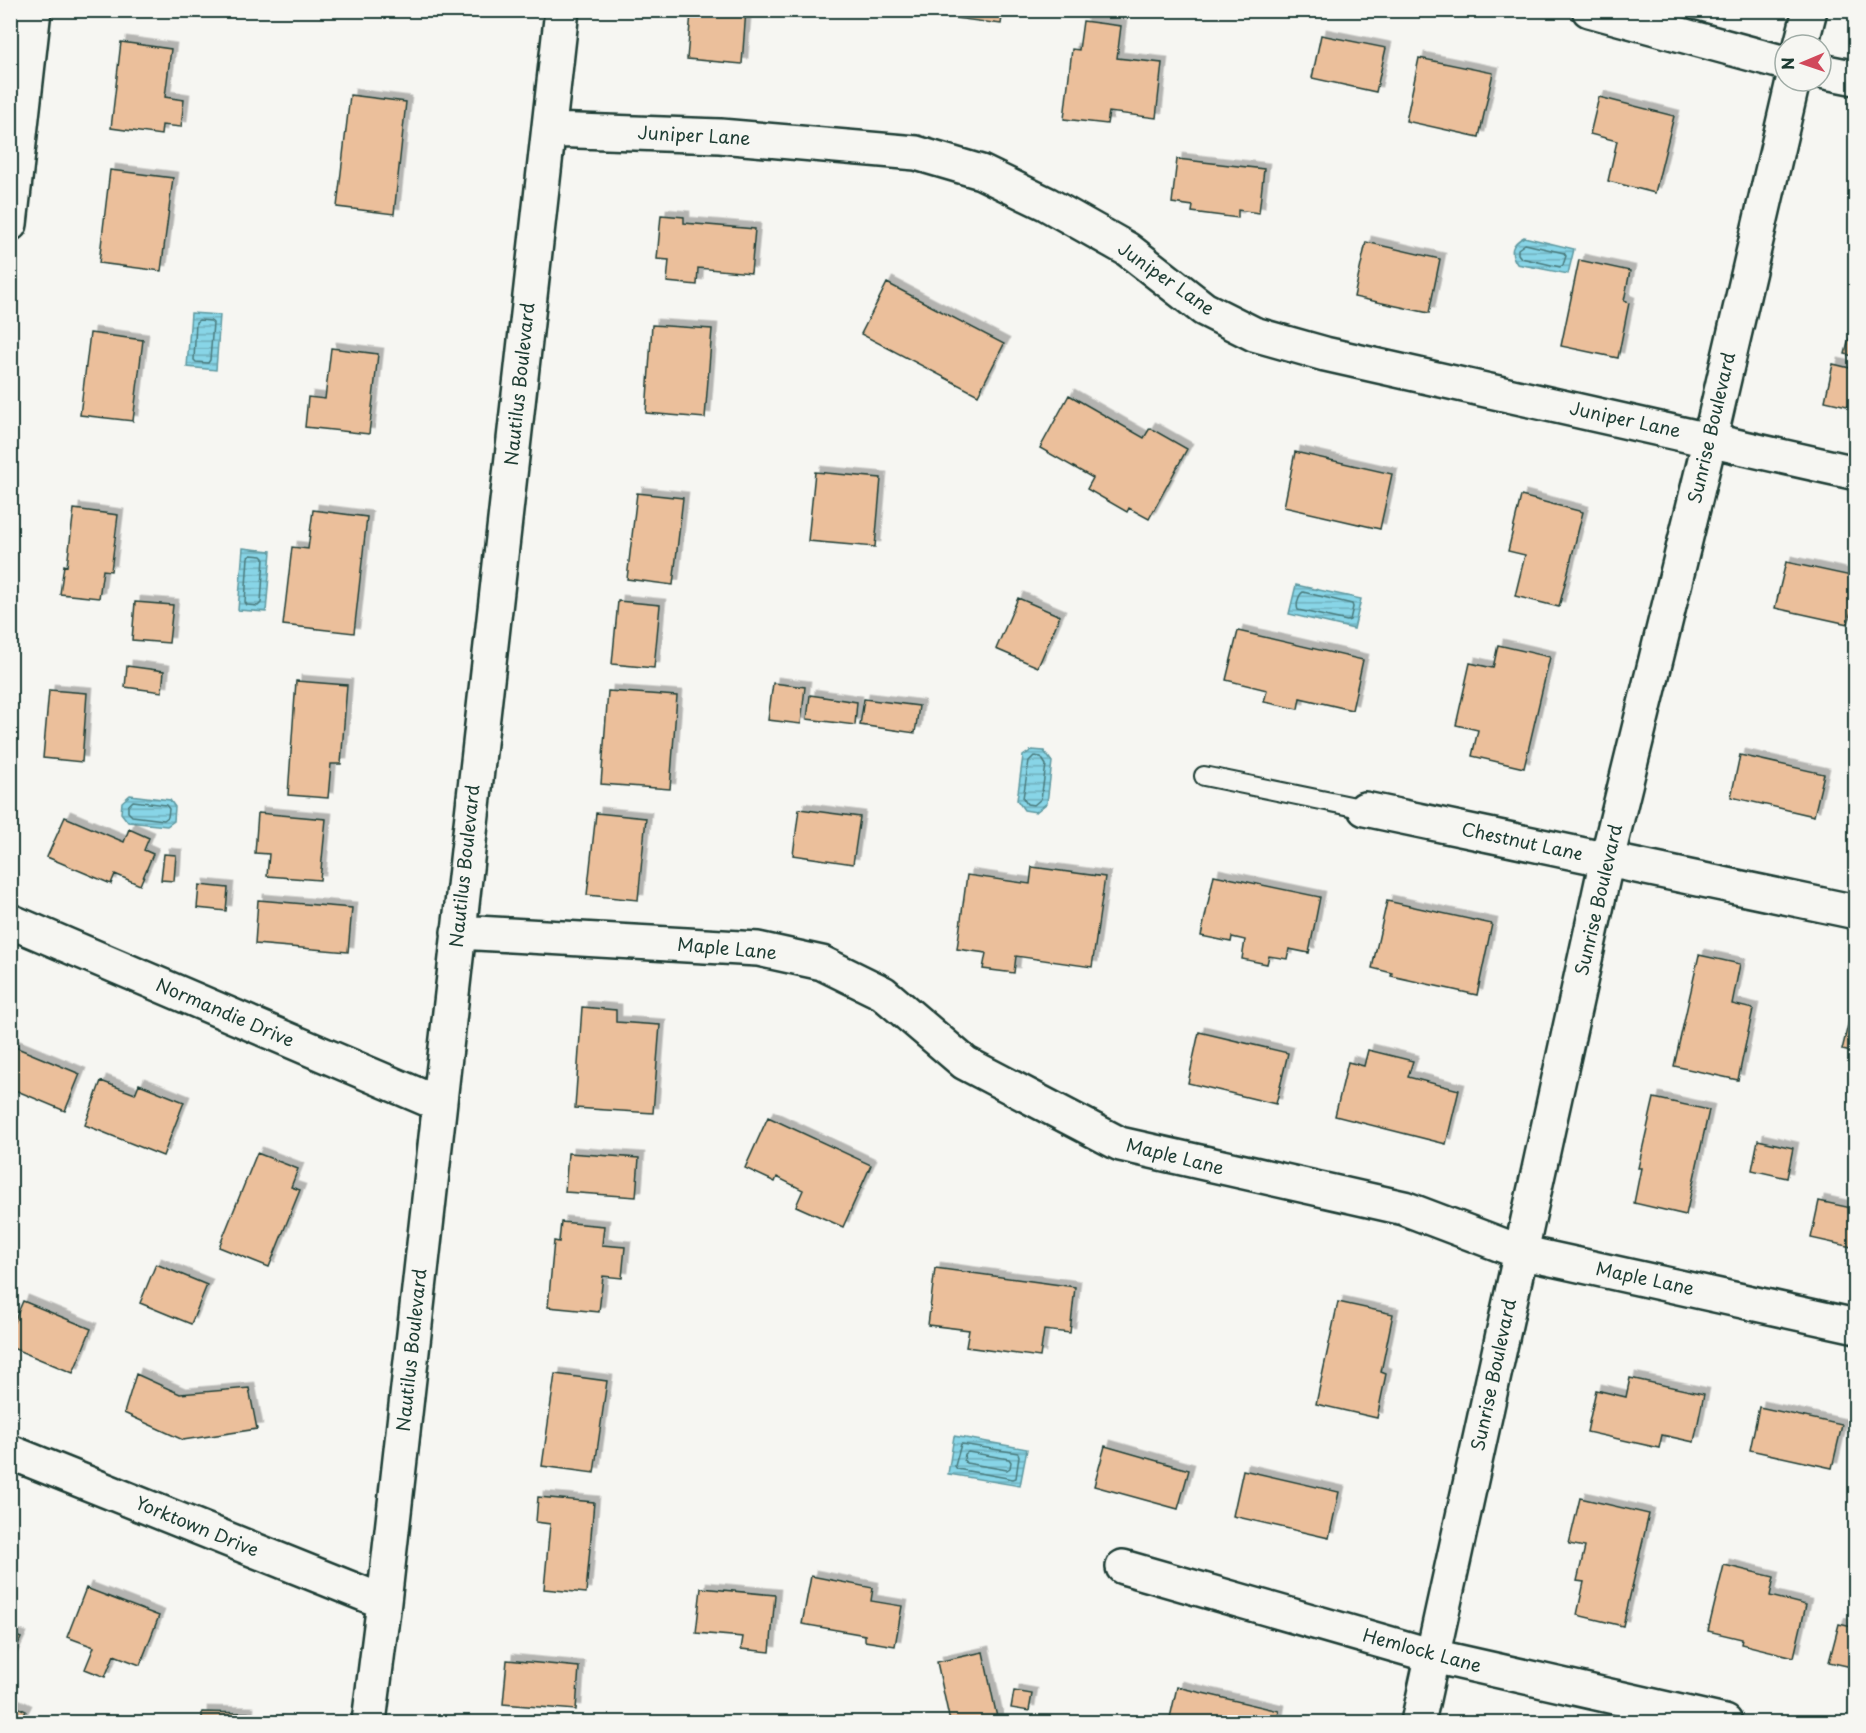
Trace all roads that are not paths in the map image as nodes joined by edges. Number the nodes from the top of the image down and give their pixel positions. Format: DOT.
graph roads {
  1 [pos="34,10"];
  2 [pos="562,10"];
  3 [pos="1589,10"];
  4 [pos="1810,10"];
  5 [pos="1805,33"];
  6 [pos="1773,60"];
  7 [pos="1833,73"];
  8 [pos="1856,78"];
  9 [pos="1790,93"];
  10 [pos="549,130"];
  11 [pos="10,224"];
  12 [pos="1710,439"];
  13 [pos="1856,472"];
  14 [pos="1204,776"];
  15 [pos="1365,809"];
  16 [pos="1607,859"];
  17 [pos="1856,912"];
  18 [pos="10,921"];
  19 [pos="458,932"];
  20 [pos="439,1104"];
  21 [pos="1520,1252"];
  22 [pos="1856,1326"];
  23 [pos="10,1452"];
  24 [pos="1123,1567"];
  25 [pos="384,1602"];
  26 [pos="1433,1656"];
  27 [pos="369,1722"];
  28 [pos="1418,1722"];
  29 [pos="1725,1722"];
  1 -- 11 [label="street"];
  2 -- 10 [label="street, Nautilus Boulevard"];
  3 -- 6 [label="street"];
  4 -- 5 [label="street"];
  7 -- 8 [label="street"];
  9 -- 12 [label="street, Sunrise Boulevard"];
  10 -- 12 [label="street, Juniper Lane"];
  10 -- 19 [label="street, Nautilus Boulevard"];
  12 -- 13 [label="street, Juniper Lane"];
  12 -- 16 [label="street, Sunrise Boulevard"];
  14 -- 15 [label="lane"];
  15 -- 16 [label="street, Chestnut Lane"];
  16 -- 17 [label="street, Chestnut Lane"];
  16 -- 21 [label="street, Sunrise Boulevard"];
  18 -- 20 [label="street, Normandie Drive"];
  19 -- 20 [label="street, Nautilus Boulevard"];
  19 -- 21 [label="street, Maple Lane"];
  20 -- 25 [label="street, Nautilus Boulevard"];
  21 -- 22 [label="street, Maple Lane"];
  21 -- 26 [label="street, Sunrise Boulevard"];
  23 -- 25 [label="street, Yorktown Drive"];
  24 -- 26 [label="street, Hemlock Lane"];
  25 -- 27 [label="street, Nautilus Boulevard"];
  26 -- 28 [label="street, Sunrise Boulevard"];
  26 -- 29 [label="street, Hemlock Lane"];
}
